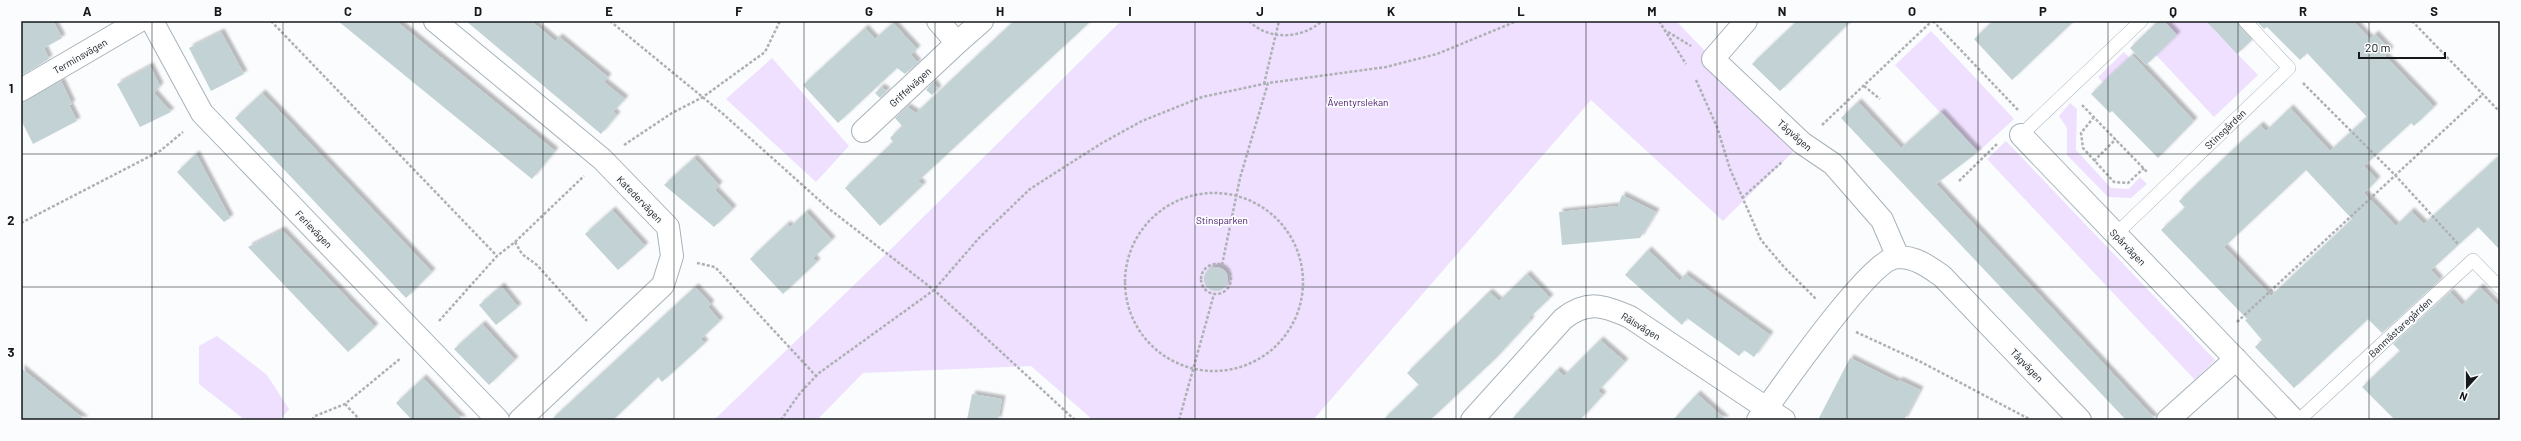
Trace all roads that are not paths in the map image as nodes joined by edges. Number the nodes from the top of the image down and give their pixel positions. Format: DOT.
graph roads {
  1 [pos="139,21"];
  2 [pos="152,21"];
  3 [pos="436,21"];
  4 [pos="938,21"];
  5 [pos="982,21"];
  6 [pos="1746,21"];
  7 [pos="2141,21"];
  8 [pos="2246,21"];
  9 [pos="957,43"];
  10 [pos="21,90"];
  11 [pos="863,131"];
  12 [pos="2012,137"];
  13 [pos="2116,234"];
  14 [pos="1898,257"];
  15 [pos="2500,288"];
  16 [pos="2236,359"];
  17 [pos="1762,414"];
  18 [pos="498,420"];
  19 [pos="520,420"];
  20 [pos="1472,420"];
  21 [pos="1784,420"];
  22 [pos="2080,420"];
  23 [pos="2168,420"];
  24 [pos="2294,420"];
  25 [pos="2299,420"];
  1 -- 10 [label="street, Terminsvägen"];
  2 -- 18 [label="street, Ferievägen"];
  3 -- 19 [label="street, Katedervägen"];
  4 -- 9 [label="street"];
  5 -- 9 [label="street, Griffelvägen"];
  6 -- 14 [label="street, Tågvägen"];
  7 -- 12 [label="lane"];
  8 -- 13 [label="lane, Stinsgården"];
  9 -- 11 [label="street, Griffelvägen"];
  12 -- 13 [label="street, Spårvägen"];
  13 -- 16 [label="street, Spårvägen"];
  14 -- 17 [label="street"];
  14 -- 22 [label="street, Tågvägen"];
  15 -- 25 [label="lane, Banmästaregården"];
  16 -- 23 [label="street"];
  16 -- 24 [label="street, Spårvägen"];
  17 -- 20 [label="street, Rälsvägen"];
  17 -- 21 [label="street, Rälsvägen"];
}
